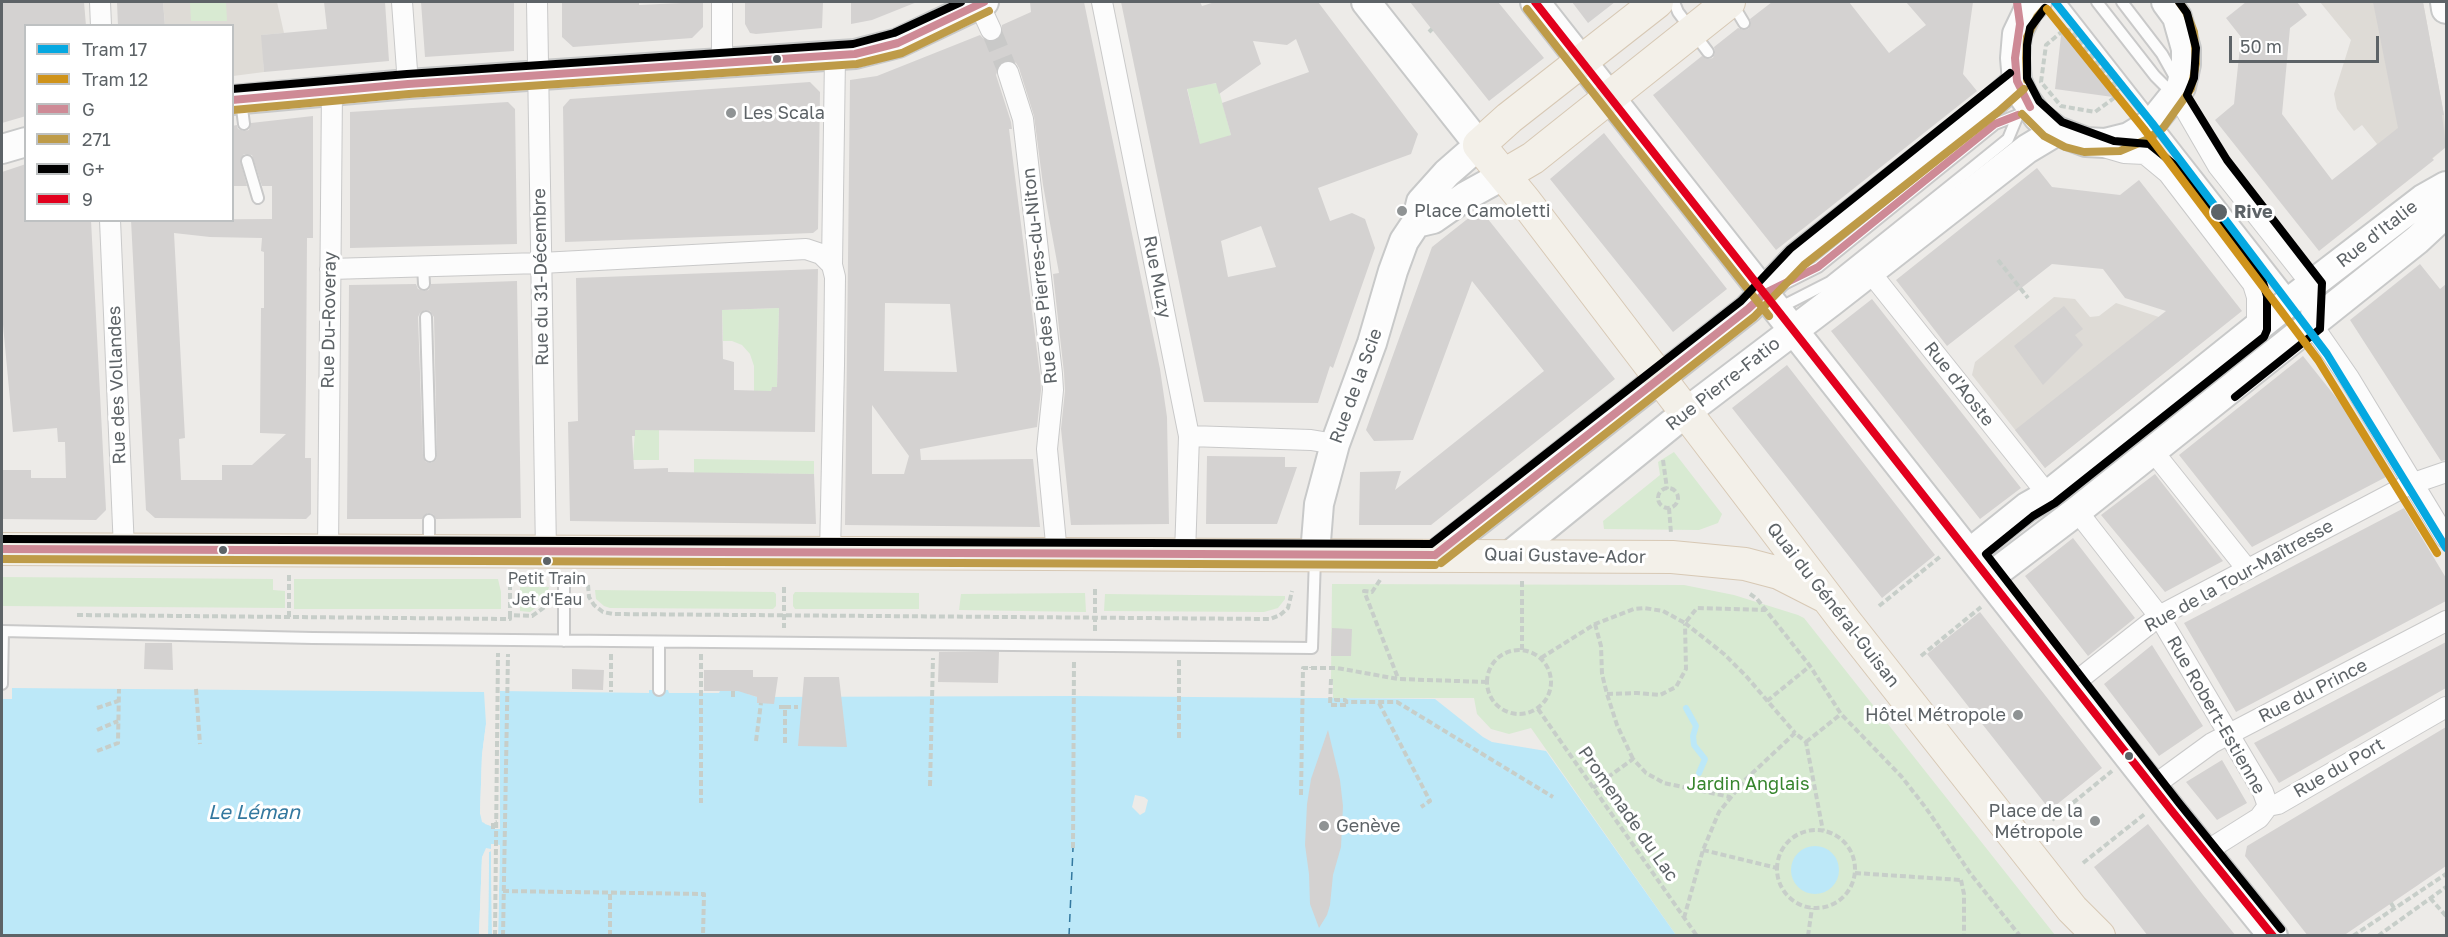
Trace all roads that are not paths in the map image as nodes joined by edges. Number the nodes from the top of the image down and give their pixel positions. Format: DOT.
graph roads {
  1 [pos="100,2"];
  2 [pos="402,2"];
  3 [pos="537,2"];
  4 [pos="722,2"];
  5 [pos="1102,2"];
  6 [pos="1366,2"];
  7 [pos="1535,2"];
  8 [pos="1657,2"];
  9 [pos="1674,2"];
  10 [pos="2037,2"];
  11 [pos="2060,2"];
  12 [pos="2097,2"];
  13 [pos="2122,2"];
  14 [pos="2166,2"];
  15 [pos="2445,2"];
  16 [pos="967,6"];
  17 [pos="1735,9"];
  18 [pos="2446,9"];
  19 [pos="2019,13"];
  20 [pos="101,24"];
  21 [pos="991,30"];
  22 [pos="1700,41"];
  23 [pos="835,56"];
  24 [pos="1582,61"];
  25 [pos="722,63"];
  26 [pos="1008,72"];
  27 [pos="537,75"];
  28 [pos="2017,81"];
  29 [pos="408,84"];
  30 [pos="332,89"];
  31 [pos="2178,92"];
  32 [pos="1611,96"];
  33 [pos="239,108"];
  34 [pos="2059,119"];
  35 [pos="2155,121"];
  36 [pos="2086,141"];
  37 [pos="24,143"];
  38 [pos="1479,145"];
  39 [pos="2,149"];
  40 [pos="247,161"];
  41 [pos="1504,175"];
  42 [pos="2446,186"];
  43 [pos="258,198"];
  44 [pos="2446,213"];
  45 [pos="110,222"];
  46 [pos="1416,223"];
  47 [pos="541,263"];
  48 [pos="832,265"];
  49 [pos="330,269"];
  50 [pos="1870,272"];
  51 [pos="2302,292"];
  52 [pos="1779,310"];
  53 [pos="426,317"];
  54 [pos="2312,324"];
  55 [pos="2257,328"];
  56 [pos="1660,379"];
  57 [pos="1685,413"];
  58 [pos="1189,436"];
  59 [pos="1335,444"];
  60 [pos="2152,450"];
  61 [pos="430,456"];
  62 [pos="2446,472"];
  63 [pos="2413,483"];
  64 [pos="2048,495"];
  65 [pos="2076,511"];
  66 [pos="429,519"];
  67 [pos="2446,538"];
  68 [pos="2,549"];
  69 [pos="124,550"];
  70 [pos="429,550"];
  71 [pos="328,551"];
  72 [pos="546,552"];
  73 [pos="1971,552"];
  74 [pos="830,554"];
  75 [pos="1058,554"];
  76 [pos="1315,554"];
  77 [pos="1185,555"];
  78 [pos="1434,555"];
  79 [pos="1516,567"];
  80 [pos="2247,569"];
  81 [pos="1990,577"];
  82 [pos="564,584"];
  83 [pos="1826,597"];
  84 [pos="2159,616"];
  85 [pos="2446,621"];
  86 [pos="2,631"];
  87 [pos="564,641"];
  88 [pos="659,642"];
  89 [pos="2,684"];
  90 [pos="2073,684"];
  91 [pos="659,690"];
  92 [pos="2446,707"];
  93 [pos="2229,734"];
  94 [pos="2150,799"];
  95 [pos="2268,806"];
  96 [pos="2205,852"];
  97 [pos="2079,922"];
  98 [pos="2099,936"];
  99 [pos="2273,936"];
  1 -- 20 [label="street"];
  2 -- 29 [label="street"];
  3 -- 27 [label="street, Rue du 31-Décembre"];
  4 -- 25 [label="street"];
  5 -- 58 [label="street, Rue Muzy"];
  6 -- 38 [label="street"];
  7 -- 24 [label="street"];
  8 -- 24 [label="main road"];
  9 -- 22 [label="lane"];
  10 -- 19 [label="street"];
  11 -- 35 [label="lane"];
  12 -- 31 [label="lane"];
  13 -- 31 [label="lane"];
  14 -- 31 [label="street"];
  15 -- 18 [label="street"];
  16 -- 21 [label="street"];
  16 -- 23 [label="street"];
  17 -- 22 [label="main road"];
  19 -- 28 [label="street"];
  22 -- 32 [label="main road"];
  23 -- 25 [label="street"];
  23 -- 48 [label="street"];
  24 -- 32 [label="street"];
  24 -- 38 [label="main road"];
  25 -- 27 [label="street"];
  26 -- 75 [label="street, Rue des Pierres-du-Niton"];
  27 -- 29 [label="street"];
  27 -- 47 [label="street, Rue du 31-Décembre"];
  28 -- 34 [label="street"];
  28 -- 52 [label="street, Rue Pierre-Fatio"];
  29 -- 30 [label="street"];
  30 -- 33 [label="street"];
  30 -- 49 [label="street, Rue Du-Roveray"];
  31 -- 35 [label="street"];
  31 -- 51 [label="street"];
  32 -- 41 [label="main road"];
  32 -- 52 [label="street"];
  34 -- 36 [label="street"];
  34 -- 50 [label="street, Rue Pierre-Fatio"];
  35 -- 36 [label="street"];
  35 -- 51 [label="lane"];
  36 -- 55 [label="street"];
  37 -- 39 [label="street"];
  38 -- 41 [label="main road, Quai du Général-Guisan"];
  38 -- 46 [label="street"];
  40 -- 43 [label="lane"];
  41 -- 46 [label="street"];
  41 -- 56 [label="main road, Quai du Général-Guisan"];
  42 -- 51 [label="street, Rue d'Italie"];
  44 -- 54 [label="street, Rue d'Italie"];
  45 -- 69 [label="street, Rue des Vollandes"];
  46 -- 59 [label="street, Rue de la Scie"];
  47 -- 48 [label="street"];
  47 -- 49 [label="street"];
  47 -- 72 [label="street, Rue du 31-Décembre"];
  48 -- 74 [label="street"];
  49 -- 71 [label="street, Rue Du-Roveray"];
  50 -- 52 [label="street, Rue Pierre-Fatio"];
  50 -- 64 [label="street, Rue d'Aoste"];
  51 -- 54 [label="street"];
  51 -- 55 [label="street, Rue d'Italie"];
  52 -- 52 [label="lane"];
  52 -- 56 [label="street, Rue Pierre-Fatio"];
  52 -- 57 [label="street, Rue Pierre-Fatio"];
  52 -- 73 [label="street"];
  53 -- 61 [label="lane"];
  54 -- 60 [label="street, Rue d'Italie"];
  54 -- 63 [label="street"];
  55 -- 64 [label="street, Rue d'Italie"];
  56 -- 57 [label="main road, Quai du Général-Guisan"];
  56 -- 78 [label="street, Rue Pierre-Fatio"];
  57 -- 79 [label="street, Rue Pierre-Fatio"];
  57 -- 83 [label="main road, Quai du Général-Guisan"];
  58 -- 59 [label="street"];
  58 -- 77 [label="street, Rue Muzy"];
  59 -- 76 [label="street, Rue de la Scie"];
  60 -- 65 [label="street, Rue d'Italie"];
  60 -- 80 [label="street"];
  62 -- 63 [label="street, Rue de la Tour-Maîtresse"];
  63 -- 67 [label="street"];
  63 -- 80 [label="street, Rue de la Tour-Maîtresse"];
  64 -- 73 [label="street, Rue d'Italie"];
  65 -- 81 [label="street, Rue d'Italie"];
  65 -- 84 [label="street, Rue Robert-Estienne"];
  66 -- 70 [label="lane"];
  68 -- 69 [label="main road, Quai Gustave-Ador"];
  69 -- 71 [label="main road, Quai Gustave-Ador"];
  70 -- 71 [label="main road, Quai Gustave-Ador"];
  70 -- 72 [label="main road, Quai Gustave-Ador"];
  72 -- 74 [label="main road, Quai Gustave-Ador"];
  73 -- 81 [label="street"];
  74 -- 75 [label="main road, Quai Gustave-Ador"];
  75 -- 77 [label="main road, Quai Gustave-Ador"];
  76 -- 77 [label="main road, Quai Gustave-Ador"];
  76 -- 78 [label="main road, Quai Gustave-Ador"];
  76 -- 88 [label="lane"];
  78 -- 79 [label="main road, Quai Gustave-Ador"];
  79 -- 83 [label="main road, Quai Gustave-Ador"];
  80 -- 84 [label="street, Rue de la Tour-Maîtresse"];
  81 -- 90 [label="street"];
  82 -- 87 [label="lane"];
  83 -- 97 [label="main road, Quai du Général-Guisan"];
  84 -- 90 [label="street, Rue de la Tour-Maîtresse"];
  84 -- 93 [label="street, Rue Robert-Estienne"];
  85 -- 93 [label="street, Rue du Prince"];
  86 -- 87 [label="lane"];
  86 -- 89 [label="lane"];
  87 -- 88 [label="lane"];
  88 -- 91 [label="lane"];
  90 -- 94 [label="street"];
  92 -- 95 [label="street, Rue du Port"];
  93 -- 94 [label="street, Rue du Prince"];
  93 -- 95 [label="street, Rue Robert-Estienne"];
  94 -- 96 [label="street"];
  95 -- 96 [label="street, Rue du Port"];
  96 -- 99 [label="street"];
  97 -- 98 [label="main road, Quai du Général-Guisan"];
}
